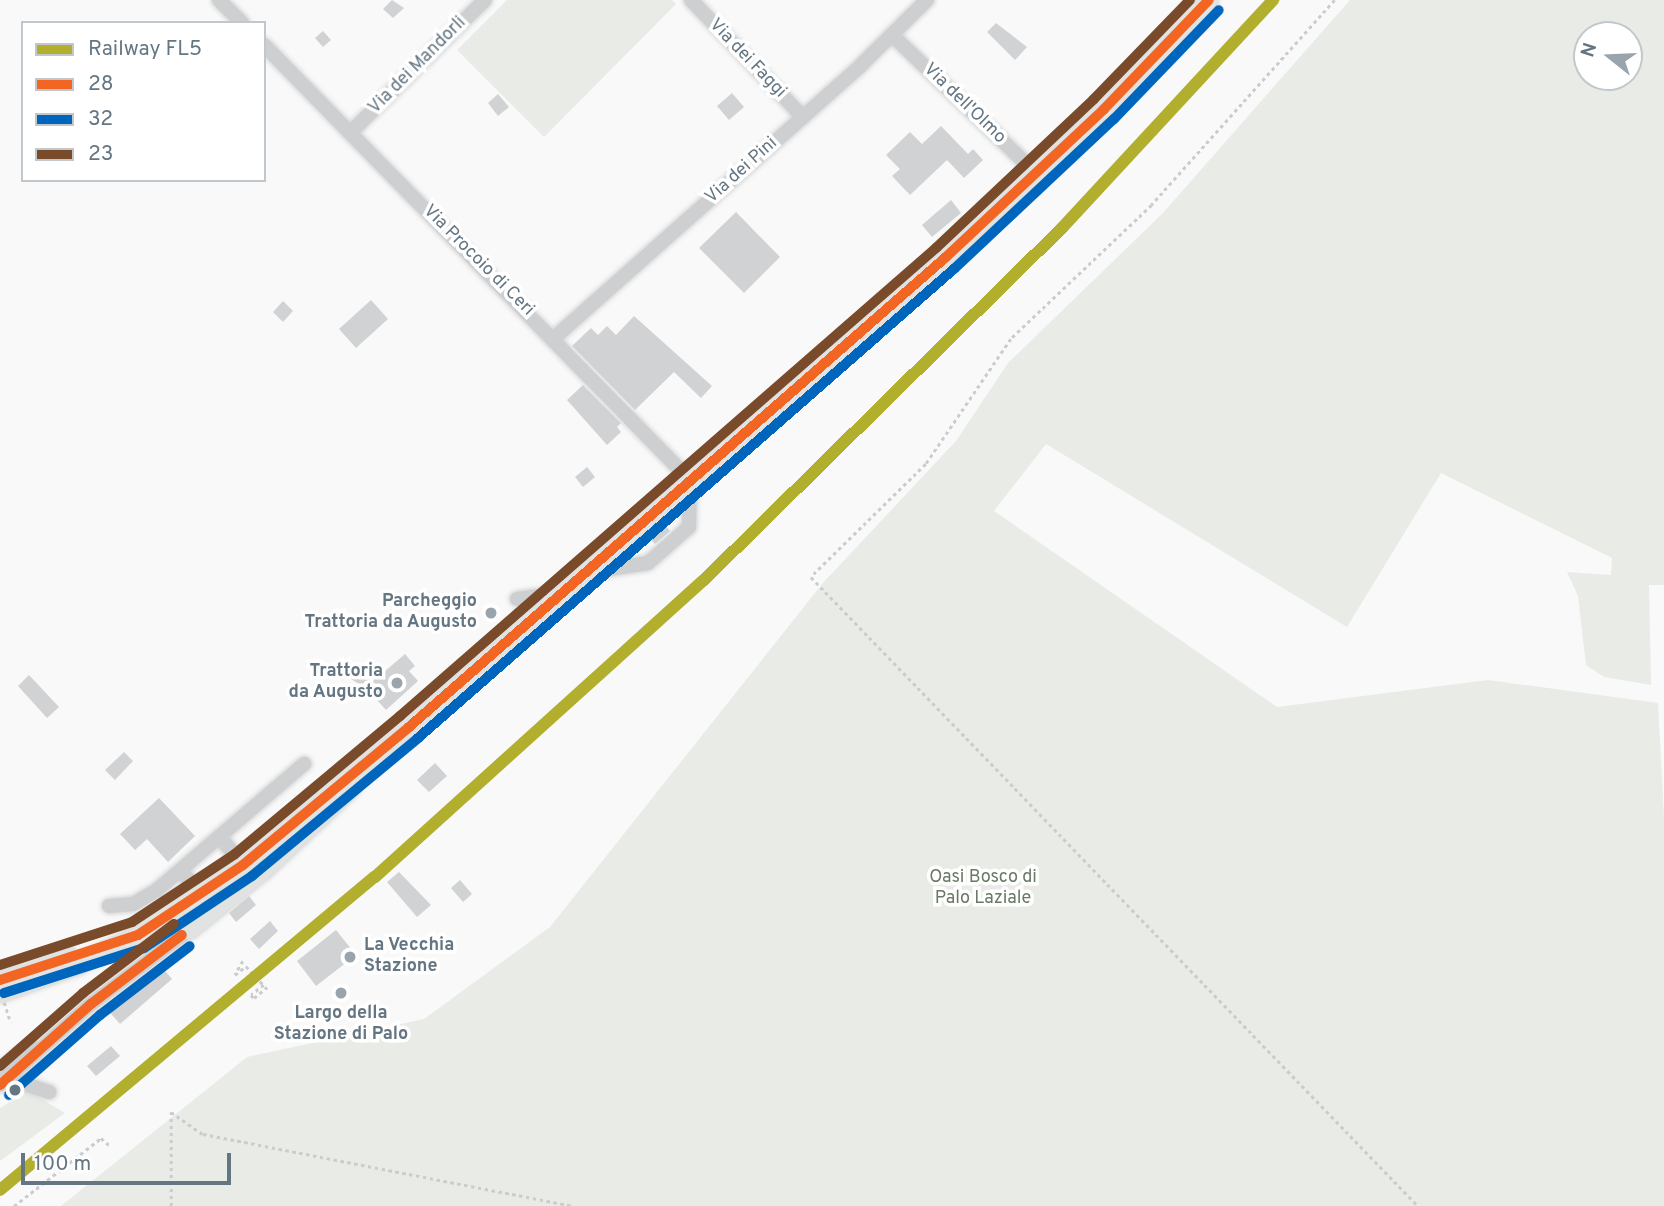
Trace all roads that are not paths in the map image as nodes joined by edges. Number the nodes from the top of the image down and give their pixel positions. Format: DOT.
graph roads {
  1 [pos="219,0"];
  2 [pos="485,0"];
  3 [pos="691,0"];
  4 [pos="927,0"];
  5 [pos="1209,0"];
  6 [pos="240,21"];
  7 [pos="892,35"];
  8 [pos="266,47"];
  9 [pos="803,117"];
  10 [pos="351,132"];
  11 [pos="1036,173"];
  12 [pos="554,338"];
  13 [pos="690,480"];
  14 [pos="584,573"];
  15 [pos="517,599"];
  16 [pos="548,605"];
  17 [pos="409,727"];
  18 [pos="304,764"];
  19 [pos="220,837"];
  20 [pos="243,865"];
  21 [pos="181,871"];
  22 [pos="202,896"];
  23 [pos="108,906"];
  24 [pos="189,930"];
  25 [pos="138,935"];
  26 [pos="0,980"];
  27 [pos="0,991"];
  28 [pos="2,1077"];
  29 [pos="50,1092"];
  1 -- 6 [label="street"];
  2 -- 10 [label="street, Via dei Mandorli"];
  3 -- 9 [label="street, Via dei Faggi"];
  4 -- 7 [label="street, Via dei Pini"];
  5 -- 11 [label="main road"];
  7 -- 9 [label="street, Via dei Pini"];
  7 -- 11 [label="street, Via dell'Olmo"];
  8 -- 10 [label="street, Via Procoio di Ceri"];
  9 -- 12 [label="street, Via dei Pini"];
  10 -- 12 [label="street, Via Procoio di Ceri"];
  11 -- 13 [label="main road"];
  12 -- 13 [label="street, Via Procoio di Ceri"];
  13 -- 14 [label="main road"];
  13 -- 14 [label="street"];
  14 -- 16 [label="main road"];
  15 -- 16 [label="street"];
  16 -- 17 [label="main road"];
  17 -- 20 [label="main road"];
  17 -- 24 [label="main road"];
  18 -- 19 [label="street"];
  19 -- 20 [label="street"];
  19 -- 21 [label="street"];
  20 -- 22 [label="main road"];
  21 -- 22 [label="street"];
  21 -- 23 [label="street"];
  22 -- 25 [label="main road"];
  24 -- 28 [label="street"];
  25 -- 26 [label="main road"];
  25 -- 27 [label="main road"];
  28 -- 29 [label="street"];
}
